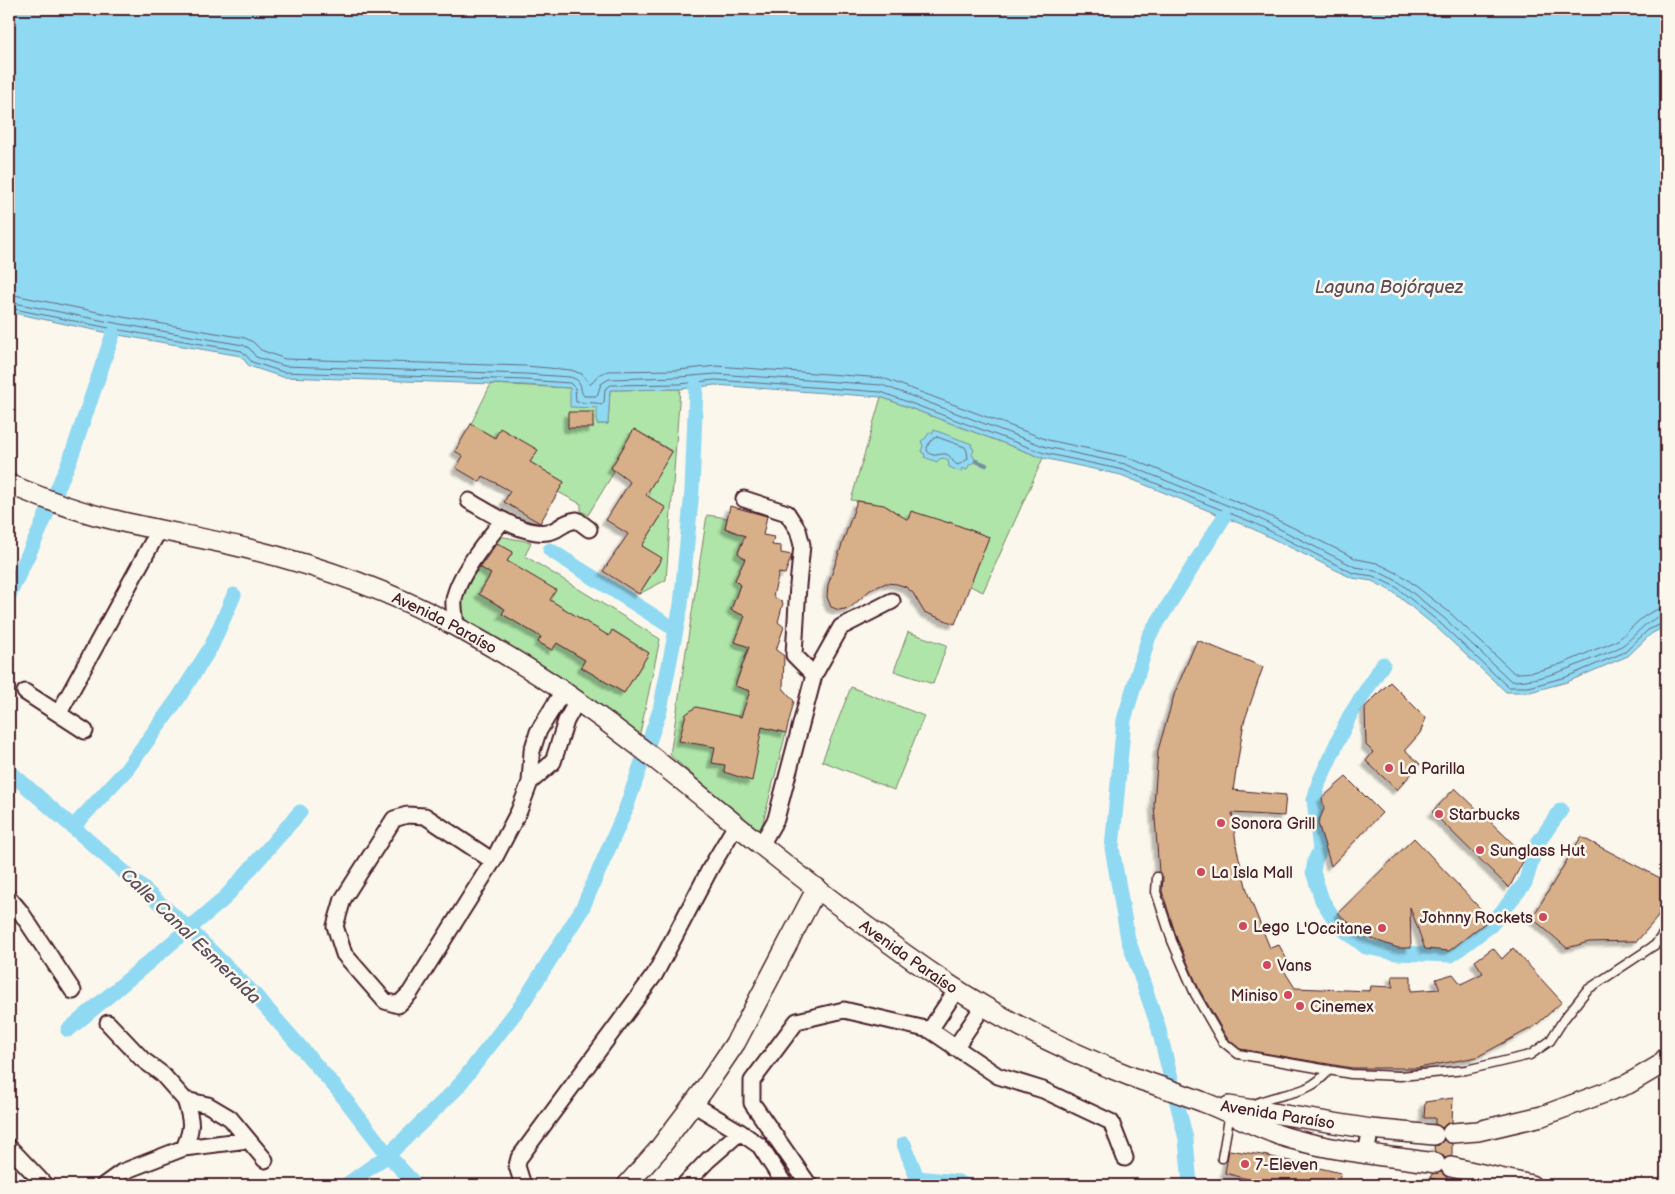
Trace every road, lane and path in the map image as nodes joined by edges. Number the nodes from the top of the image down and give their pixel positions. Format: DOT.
graph roads {
  1 [pos="9,484"];
  2 [pos="744,499"];
  3 [pos="468,500"];
  4 [pos="503,520"];
  5 [pos="588,529"];
  6 [pos="159,530"];
  7 [pos="892,601"];
  8 [pos="456,628"];
  9 [pos="814,675"];
  10 [pos="25,692"];
  11 [pos="570,696"];
  12 [pos="59,713"];
  13 [pos="85,731"];
  14 [pos="530,782"];
  15 [pos="736,825"];
  16 [pos="761,845"];
  17 [pos="493,861"];
  18 [pos="1157,877"];
  19 [pos="817,888"];
  20 [pos="9,898"];
  21 [pos="1666,930"];
  22 [pos="957,989"];
  23 [pos="73,991"];
  24 [pos="984,1005"];
  25 [pos="108,1023"];
  26 [pos="930,1030"];
  27 [pos="955,1048"];
  28 [pos="1666,1058"];
  29 [pos="1329,1070"];
  30 [pos="185,1100"];
  31 [pos="693,1104"];
  32 [pos="1236,1110"];
  33 [pos="1372,1129"];
  34 [pos="740,1132"];
  35 [pos="248,1140"];
  36 [pos="9,1147"];
  37 [pos="184,1148"];
  38 [pos="1366,1153"];
  39 [pos="1125,1158"];
  40 [pos="1222,1158"];
  41 [pos="265,1160"];
  42 [pos="45,1185"];
  43 [pos="104,1185"];
  44 [pos="523,1185"];
  45 [pos="626,1185"];
  46 [pos="684,1185"];
  47 [pos="784,1185"];
  48 [pos="809,1185"];
  49 [pos="1530,1185"];
  1 -- 6 [label="street, Avenida Paraíso"];
  2 -- 9 [label="street"];
  3 -- 4 [label="street"];
  4 -- 5 [label="street"];
  4 -- 8 [label="street"];
  6 -- 8 [label="street, Avenida Paraíso"];
  6 -- 12 [label="street"];
  7 -- 9 [label="street"];
  8 -- 11 [label="street, Avenida Paraíso"];
  9 -- 16 [label="street"];
  10 -- 12 [label="street"];
  11 -- 14 [label="street"];
  11 -- 14 [label="street"];
  11 -- 15 [label="street, Avenida Paraíso"];
  12 -- 13 [label="street"];
  14 -- 17 [label="street"];
  15 -- 16 [label="street, Avenida Paraíso"];
  15 -- 44 [label="street"];
  16 -- 19 [label="street, Avenida Paraíso"];
  17 -- 17 [label="street"];
  18 -- 29 [label="lane"];
  19 -- 22 [label="street, Avenida Paraíso"];
  19 -- 31 [label="street"];
  20 -- 23 [label="street"];
  21 -- 29 [label="lane"];
  22 -- 24 [label="street, Avenida Paraíso"];
  22 -- 26 [label="street"];
  24 -- 27 [label="street"];
  24 -- 32 [label="street, Avenida Paraíso"];
  25 -- 30 [label="street"];
  26 -- 27 [label="street"];
  26 -- 48 [label="street"];
  27 -- 39 [label="street"];
  28 -- 33 [label="street, Avenida Paraíso"];
  29 -- 32 [label="lane"];
  30 -- 35 [label="street"];
  30 -- 37 [label="street"];
  31 -- 34 [label="street"];
  31 -- 45 [label="street"];
  32 -- 33 [label="street, Avenida Paraíso"];
  32 -- 38 [label="street, Avenida Paraíso"];
  32 -- 40 [label="lane"];
  33 -- 38 [label="street"];
  34 -- 46 [label="street"];
  34 -- 47 [label="street"];
  35 -- 37 [label="street"];
  35 -- 41 [label="street"];
  36 -- 42 [label="street"];
  37 -- 43 [label="street"];
  38 -- 49 [label="street, Avenida Paraíso"];
}
